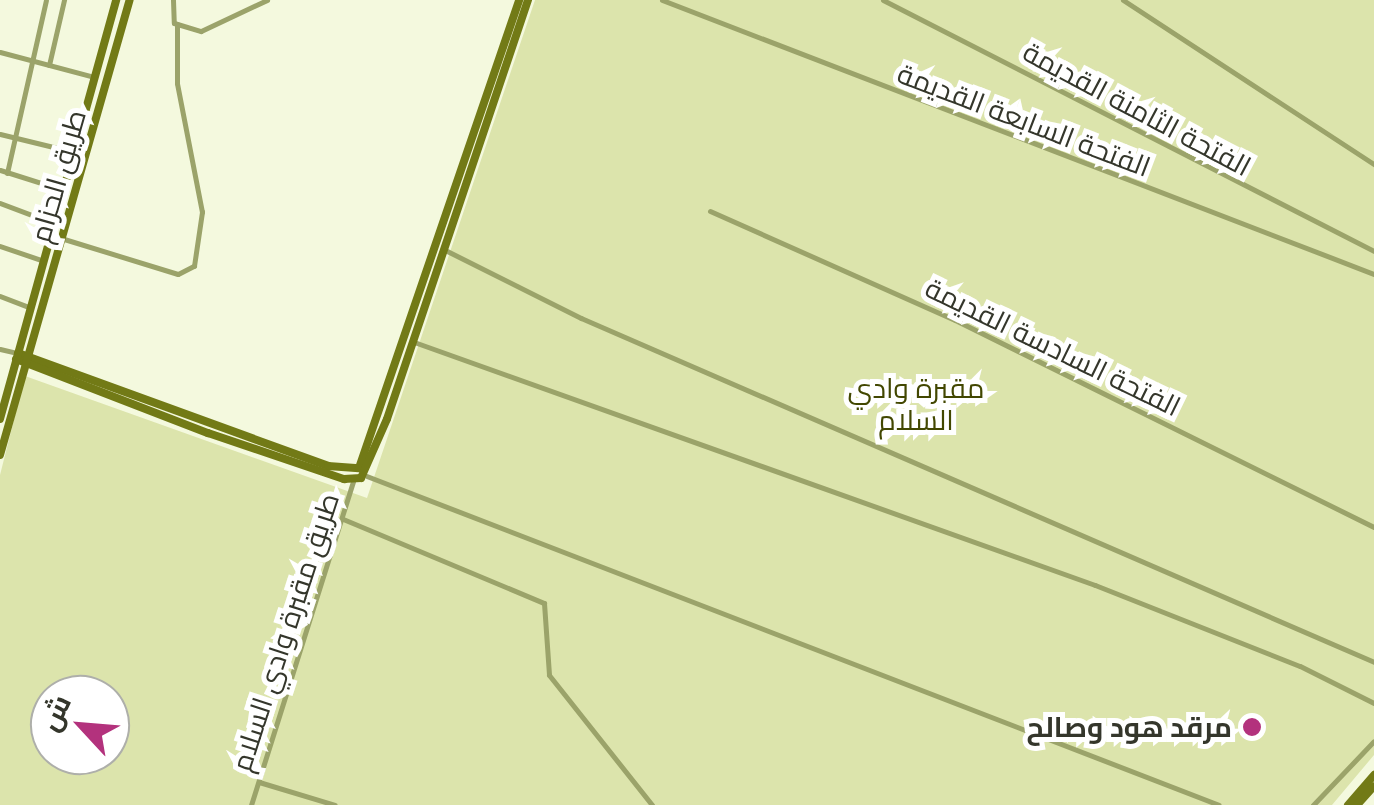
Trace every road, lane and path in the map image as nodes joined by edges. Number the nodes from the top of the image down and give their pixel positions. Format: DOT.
graph roads {
  1 [pos="46,0"];
  2 [pos="64,0"];
  3 [pos="116,0"];
  4 [pos="130,0"];
  5 [pos="174,0"];
  6 [pos="267,0"];
  7 [pos="519,0"];
  8 [pos="528,0"];
  9 [pos="662,0"];
  10 [pos="882,0"];
  11 [pos="1123,0"];
  12 [pos="177,24"];
  13 [pos="0,52"];
  14 [pos="31,60"];
  15 [pos="49,65"];
  16 [pos="94,77"];
  17 [pos="90,93"];
  18 [pos="492,93"];
  19 [pos="105,94"];
  20 [pos="487,111"];
  21 [pos="84,114"];
  22 [pos="97,120"];
  23 [pos="0,134"];
  24 [pos="15,138"];
  25 [pos="74,152"];
  26 [pos="1374,164"];
  27 [pos="4,171"];
  28 [pos="64,190"];
  29 [pos="0,203"];
  30 [pos="710,212"];
  31 [pos="54,223"];
  32 [pos="64,239"];
  33 [pos="0,246"];
  34 [pos="445,250"];
  35 [pos="1374,251"];
  36 [pos="44,261"];
  37 [pos="436,263"];
  38 [pos="1374,274"];
  39 [pos="428,284"];
  40 [pos="0,296"];
  41 [pos="30,308"];
  42 [pos="35,338"];
  43 [pos="414,342"];
  44 [pos="2,350"];
  45 [pos="17,356"];
  46 [pos="27,360"];
  47 [pos="44,363"];
  48 [pos="0,419"];
  49 [pos="198,424"];
  50 [pos="0,455"];
  51 [pos="357,474"];
  52 [pos="343,519"];
  53 [pos="1374,527"];
  54 [pos="1374,662"];
  55 [pos="1374,702"];
  56 [pos="1374,740"];
  57 [pos="1374,776"];
  58 [pos="258,782"];
  59 [pos="1374,786"];
  60 [pos="251,805"];
  61 [pos="335,805"];
  62 [pos="652,805"];
  63 [pos="1219,805"];
  64 [pos="1313,805"];
  65 [pos="1348,805"];
  66 [pos="1357,805"];
  1 -- 14 [label="street"];
  2 -- 15 [label="street"];
  3 -- 16 [label="street, طريق الحزام"];
  4 -- 19 [label="street, طريق الحزام"];
  5 -- 12 [label="street"];
  6 -- 12 [label="street"];
  7 -- 18 [label="street"];
  8 -- 18 [label="street"];
  9 -- 38 [label="street, الفتحة السابعة القديمة"];
  10 -- 35 [label="street, الفتحة الثامنة القديمة"];
  11 -- 26 [label="street"];
  12 -- 32 [label="street"];
  13 -- 14 [label="street"];
  14 -- 15 [label="street"];
  14 -- 24 [label="street"];
  15 -- 16 [label="street"];
  16 -- 17 [label="street, طريق الحزام"];
  17 -- 19 [label="street"];
  17 -- 21 [label="street, طريق الحزام"];
  18 -- 20 [label="street"];
  19 -- 22 [label="street, طريق الحزام"];
  20 -- 34 [label="street"];
  20 -- 37 [label="street"];
  21 -- 22 [label="street"];
  21 -- 25 [label="street, طريق الحزام"];
  22 -- 32 [label="street, طريق الحزام"];
  23 -- 24 [label="street"];
  24 -- 25 [label="street"];
  24 -- 27 [label="street"];
  25 -- 28 [label="street, طريق الحزام"];
  27 -- 28 [label="street"];
  28 -- 31 [label="street, طريق الحزام"];
  29 -- 31 [label="street"];
  30 -- 53 [label="street, الفتحة السادسة القديمة"];
  31 -- 36 [label="street, طريق الحزام"];
  32 -- 42 [label="street, طريق الحزام"];
  33 -- 36 [label="street"];
  34 -- 37 [label="street"];
  34 -- 54 [label="street"];
  36 -- 41 [label="street, طريق الحزام"];
  37 -- 39 [label="street"];
  39 -- 43 [label="street"];
  39 -- 51 [label="street"];
  40 -- 41 [label="street"];
  41 -- 45 [label="street, طريق الحزام"];
  42 -- 46 [label="street, طريق الحزام"];
  42 -- 47 [label="street"];
  43 -- 51 [label="street"];
  43 -- 55 [label="street"];
  44 -- 45 [label="street"];
  45 -- 46 [label="street"];
  45 -- 48 [label="street, طريق الحزام"];
  46 -- 47 [label="street"];
  46 -- 49 [label="street"];
  46 -- 50 [label="street, طريق الحزام"];
  47 -- 49 [label="street"];
  49 -- 51 [label="street"];
  51 -- 52 [label="street, طريق مقبرة وادي السلام"];
  51 -- 63 [label="street"];
  52 -- 58 [label="street, طريق مقبرة وادي السلام"];
  52 -- 62 [label="street"];
  56 -- 64 [label="street"];
  57 -- 65 [label="street"];
  58 -- 60 [label="street, طريق مقبرة وادي السلام"];
  58 -- 61 [label="street"];
  59 -- 66 [label="street"];
}
